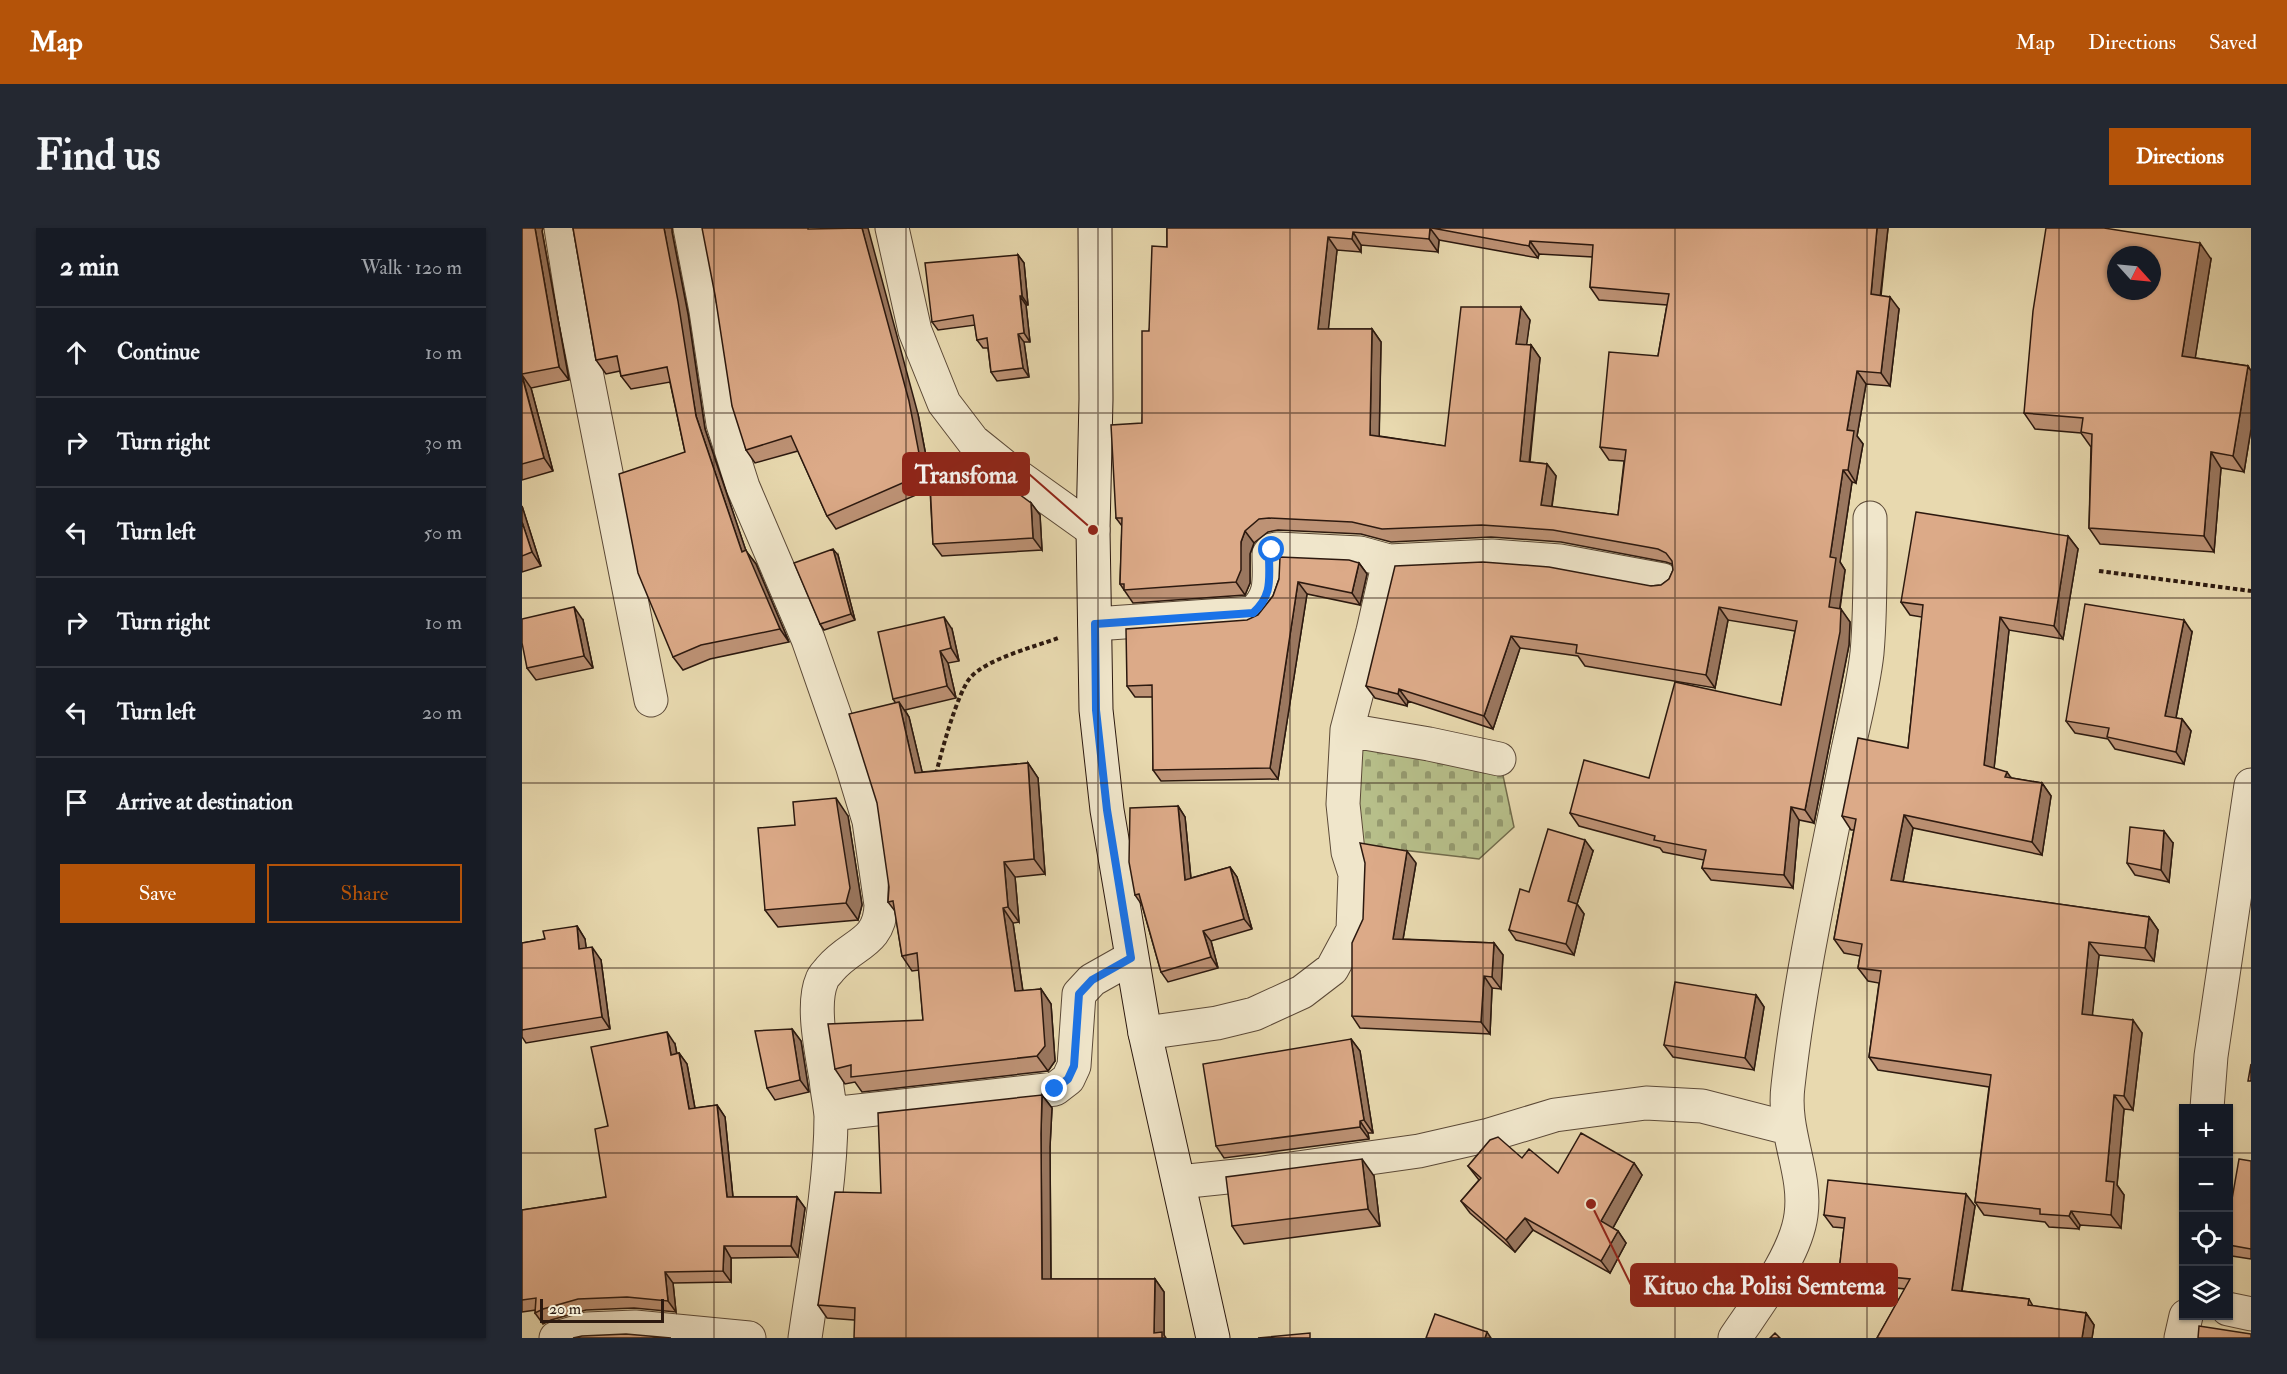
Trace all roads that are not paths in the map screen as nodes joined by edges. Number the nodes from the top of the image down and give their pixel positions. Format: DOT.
graph roads {
  1 [pos="561,228"];
  2 [pos="690,228"];
  3 [pos="892,228"];
  4 [pos="1095,228"];
  5 [pos="1870,518"];
  6 [pos="1093,530"];
  7 [pos="1389,561"];
  8 [pos="1663,580"];
  9 [pos="1095,624"];
  10 [pos="651,700"];
  11 [pos="1347,730"];
  12 [pos="1499,759"];
  13 [pos="2251,785"];
  14 [pos="1131,958"];
  15 [pos="1145,1033"];
  16 [pos="2207,1104"];
  17 [pos="831,1114"];
  18 [pos="1788,1128"];
  19 [pos="1179,1182"];
  20 [pos="2233,1310"];
  21 [pos="2251,1314"];
  22 [pos="2185,1320"];
  23 [pos="556,1338"];
  24 [pos="749,1338"];
  25 [pos="805,1338"];
  26 [pos="1213,1338"];
  27 [pos="1735,1338"];
  28 [pos="2181,1338"];
  1 -- 10 [label="street"];
  2 -- 17 [label="street"];
  3 -- 6 [label="street"];
  4 -- 6 [label="street"];
  5 -- 18 [label="street"];
  6 -- 9 [label="street"];
  7 -- 8 [label="street"];
  7 -- 9 [label="street"];
  7 -- 11 [label="street"];
  9 -- 14 [label="street"];
  11 -- 12 [label="street"];
  11 -- 15 [label="street"];
  13 -- 16 [label="street"];
  14 -- 15 [label="street"];
  14 -- 17 [label="street"];
  15 -- 19 [label="street"];
  17 -- 25 [label="street"];
  18 -- 19 [label="street"];
  18 -- 27 [label="street"];
  19 -- 26 [label="street"];
  20 -- 21 [label="street"];
  22 -- 28 [label="street"];
  23 -- 24 [label="street"];
}
